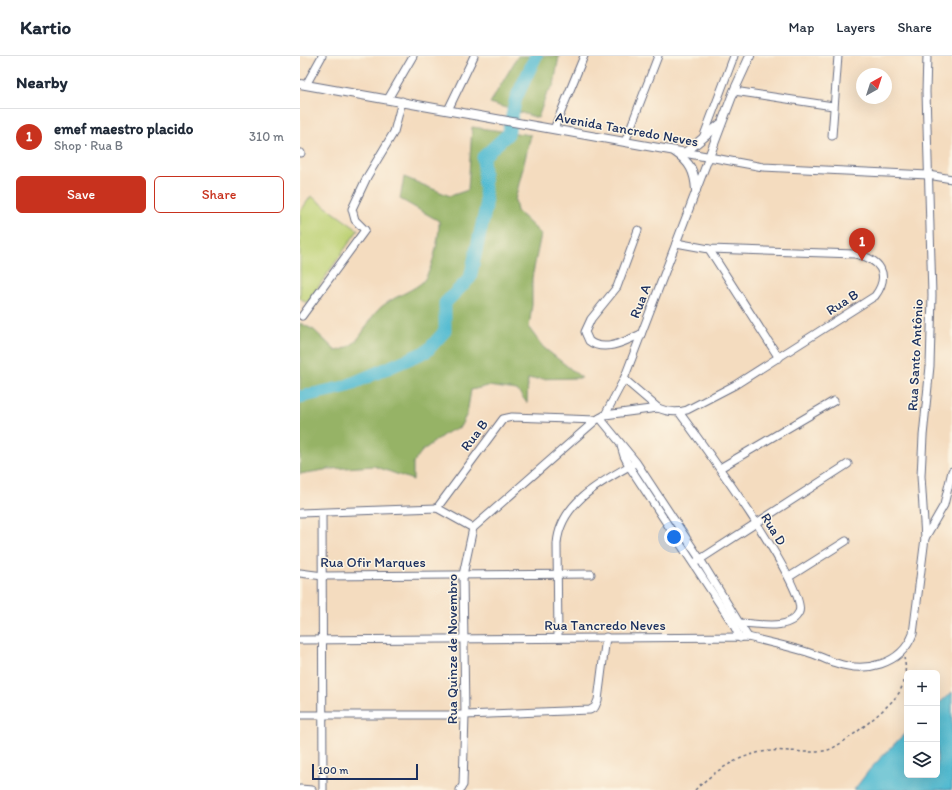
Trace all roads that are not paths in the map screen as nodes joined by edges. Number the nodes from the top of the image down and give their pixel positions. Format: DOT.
graph roads {
  1 [pos="322,56"];
  2 [pos="413,56"];
  3 [pos="474,56"];
  4 [pos="584,56"];
  5 [pos="658,56"];
  6 [pos="734,56"];
  7 [pos="750,56"];
  8 [pos="838,56"];
  9 [pos="927,56"];
  10 [pos="303,84"];
  11 [pos="734,91"];
  12 [pos="388,99"];
  13 [pos="402,102"];
  14 [pos="833,106"];
  15 [pos="448,110"];
  16 [pos="722,123"];
  17 [pos="554,129"];
  18 [pos="832,136"];
  19 [pos="703,139"];
  20 [pos="624,142"];
  21 [pos="673,150"];
  22 [pos="686,152"];
  23 [pos="709,157"];
  24 [pos="928,175"];
  25 [pos="952,178"];
  26 [pos="696,190"];
  27 [pos="638,230"];
  28 [pos="676,243"];
  29 [pos="709,249"];
  30 [pos="302,316"];
  31 [pos="641,334"];
  32 [pos="779,358"];
  33 [pos="624,379"];
  34 [pos="834,401"];
  35 [pos="658,408"];
  36 [pos="679,412"];
  37 [pos="600,418"];
  38 [pos="633,464"];
  39 [pos="848,464"];
  40 [pos="720,468"];
  41 [pos="952,471"];
  42 [pos="437,508"];
  43 [pos="300,513"];
  44 [pos="322,514"];
  45 [pos="756,524"];
  46 [pos="473,528"];
  47 [pos="925,538"];
  48 [pos="846,541"];
  49 [pos="700,559"];
  50 [pos="692,564"];
  51 [pos="300,573"];
  52 [pos="558,574"];
  53 [pos="591,574"];
  54 [pos="463,575"];
  55 [pos="323,576"];
  56 [pos="789,577"];
  57 [pos="736,623"];
  58 [pos="606,637"];
  59 [pos="463,638"];
  60 [pos="558,638"];
  61 [pos="744,638"];
  62 [pos="300,640"];
  63 [pos="323,640"];
  64 [pos="902,652"];
  65 [pos="322,714"];
  66 [pos="300,715"];
  67 [pos="465,715"];
  68 [pos="300,789"];
  69 [pos="312,790"];
  70 [pos="323,790"];
  71 [pos="461,790"];
  1 -- 10 [label="street"];
  2 -- 12 [label="street"];
  3 -- 15 [label="street"];
  4 -- 17 [label="street"];
  5 -- 20 [label="street"];
  6 -- 19 [label="street"];
  7 -- 11 [label="street"];
  8 -- 14 [label="street"];
  9 -- 24 [label="street, Rua Santo Antônio"];
  10 -- 12 [label="street, Avenida Tancredo Neves"];
  11 -- 14 [label="street"];
  11 -- 16 [label="street"];
  12 -- 13 [label="street, Avenida Tancredo Neves"];
  13 -- 15 [label="street, Avenida Tancredo Neves"];
  13 -- 30 [label="street"];
  14 -- 18 [label="street"];
  15 -- 17 [label="street, Avenida Tancredo Neves"];
  16 -- 19 [label="street"];
  16 -- 23 [label="street"];
  17 -- 20 [label="street, Avenida Tancredo Neves"];
  19 -- 22 [label="street"];
  20 -- 21 [label="street, Avenida Tancredo Neves"];
  21 -- 22 [label="street, Avenida Tancredo Neves"];
  21 -- 26 [label="street"];
  22 -- 23 [label="street, Avenida Tancredo Neves"];
  23 -- 24 [label="street, Avenida Tancredo Neves"];
  23 -- 26 [label="street, Rua A"];
  24 -- 25 [label="street, Avenida Tancredo Neves"];
  24 -- 47 [label="street, Rua Santo Antônio"];
  26 -- 28 [label="street, Rua A"];
  27 -- 31 [label="street"];
  28 -- 29 [label="street, Rua B"];
  28 -- 31 [label="street, Rua A"];
  29 -- 32 [label="street"];
  29 -- 32 [label="street, Rua B"];
  31 -- 33 [label="street, Rua A"];
  32 -- 36 [label="street, Rua B"];
  33 -- 35 [label="street"];
  33 -- 37 [label="street, Rua A"];
  34 -- 40 [label="street"];
  35 -- 36 [label="street, Rua B"];
  35 -- 37 [label="street, Rua B"];
  36 -- 40 [label="street, Rua D"];
  37 -- 38 [label="street"];
  37 -- 42 [label="street, Rua B"];
  37 -- 46 [label="street"];
  38 -- 49 [label="street"];
  38 -- 50 [label="street"];
  38 -- 52 [label="street"];
  39 -- 45 [label="street"];
  40 -- 45 [label="street, Rua D"];
  41 -- 47 [label="street"];
  42 -- 44 [label="street"];
  42 -- 46 [label="street"];
  43 -- 44 [label="street"];
  44 -- 55 [label="street"];
  45 -- 49 [label="street"];
  45 -- 56 [label="street, Rua D"];
  46 -- 54 [label="street, Rua Quinze de Novembro"];
  47 -- 64 [label="street, Rua Santo Antônio"];
  48 -- 56 [label="street"];
  49 -- 50 [label="street"];
  49 -- 57 [label="street"];
  50 -- 57 [label="street"];
  51 -- 55 [label="street, Rua Ofir Marques"];
  52 -- 53 [label="street, Rua Ofir Marques"];
  52 -- 54 [label="street, Rua Ofir Marques"];
  52 -- 60 [label="street"];
  54 -- 55 [label="street, Rua Ofir Marques"];
  54 -- 59 [label="street, Rua Quinze de Novembro"];
  55 -- 63 [label="street"];
  56 -- 57 [label="street, Rua D"];
  57 -- 61 [label="street"];
  58 -- 60 [label="street, Rua Tancredo Neves"];
  58 -- 61 [label="street, Rua Tancredo Neves"];
  58 -- 67 [label="street"];
  59 -- 60 [label="street, Rua Tancredo Neves"];
  59 -- 63 [label="street, Rua Tancredo Neves"];
  59 -- 67 [label="street, Rua Quinze de Novembro"];
  61 -- 64 [label="street, Rua Tancredo Neves"];
  62 -- 63 [label="street, Rua Tancredo Neves"];
  63 -- 65 [label="street"];
  65 -- 66 [label="street"];
  65 -- 67 [label="street"];
  65 -- 70 [label="street"];
  67 -- 71 [label="street, Rua Quinze de Novembro"];
  68 -- 69 [label="street"];
}
